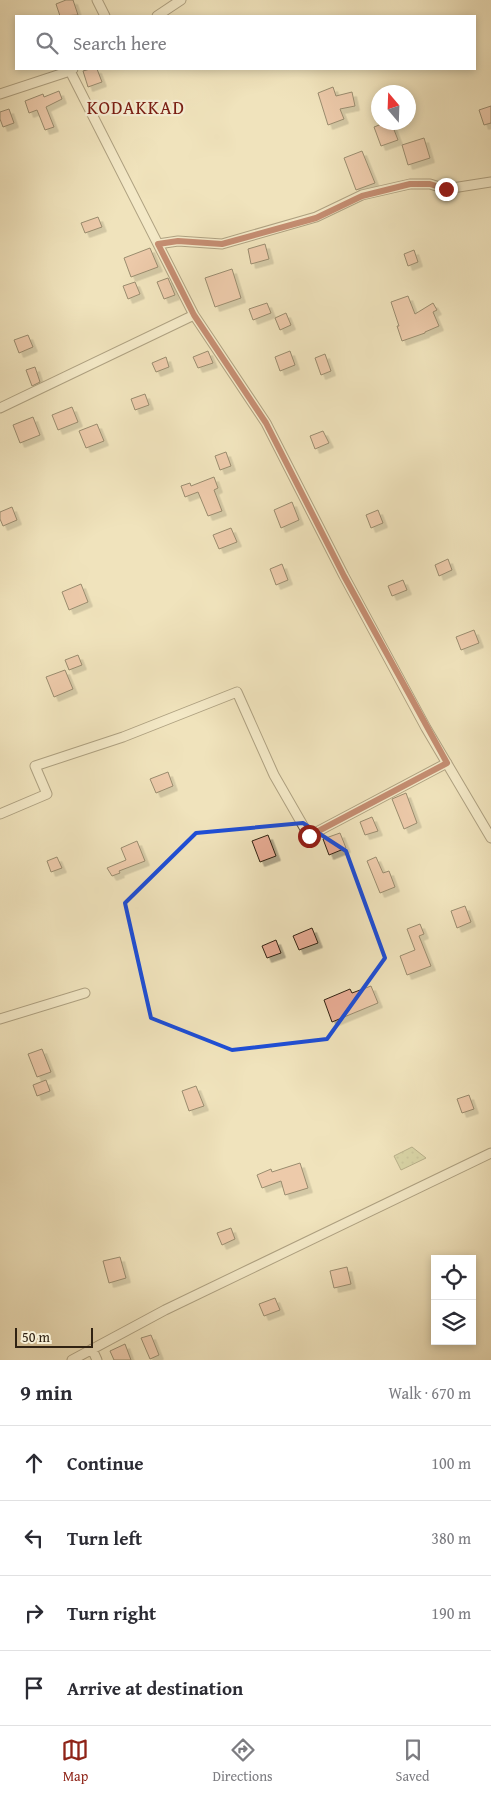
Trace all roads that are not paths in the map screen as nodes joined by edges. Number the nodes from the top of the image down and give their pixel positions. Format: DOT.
graph roads {
  1 [pos="97,0"];
  2 [pos="181,0"];
  3 [pos="104,15"];
  4 [pos="158,15"];
  5 [pos="71,70"];
  6 [pos="0,94"];
  7 [pos="491,182"];
  8 [pos="158,244"];
  9 [pos="194,315"];
  10 [pos="0,408"];
  11 [pos="447,763"];
  12 [pos="0,814"];
  13 [pos="491,838"];
  14 [pos="85,993"];
  15 [pos="0,1019"];
  16 [pos="491,1153"];
  17 [pos="92,1349"];
  18 [pos="72,1360"];
  19 [pos="97,1360"];
  1 -- 3 [label="street"];
  2 -- 4 [label="street"];
  5 -- 6 [label="street"];
  5 -- 8 [label="street"];
  7 -- 8 [label="street"];
  8 -- 9 [label="street"];
  9 -- 10 [label="street"];
  9 -- 11 [label="street"];
  11 -- 12 [label="street"];
  11 -- 13 [label="street"];
  14 -- 15 [label="street"];
  16 -- 17 [label="street"];
  17 -- 18 [label="street"];
  17 -- 19 [label="street"];
}
